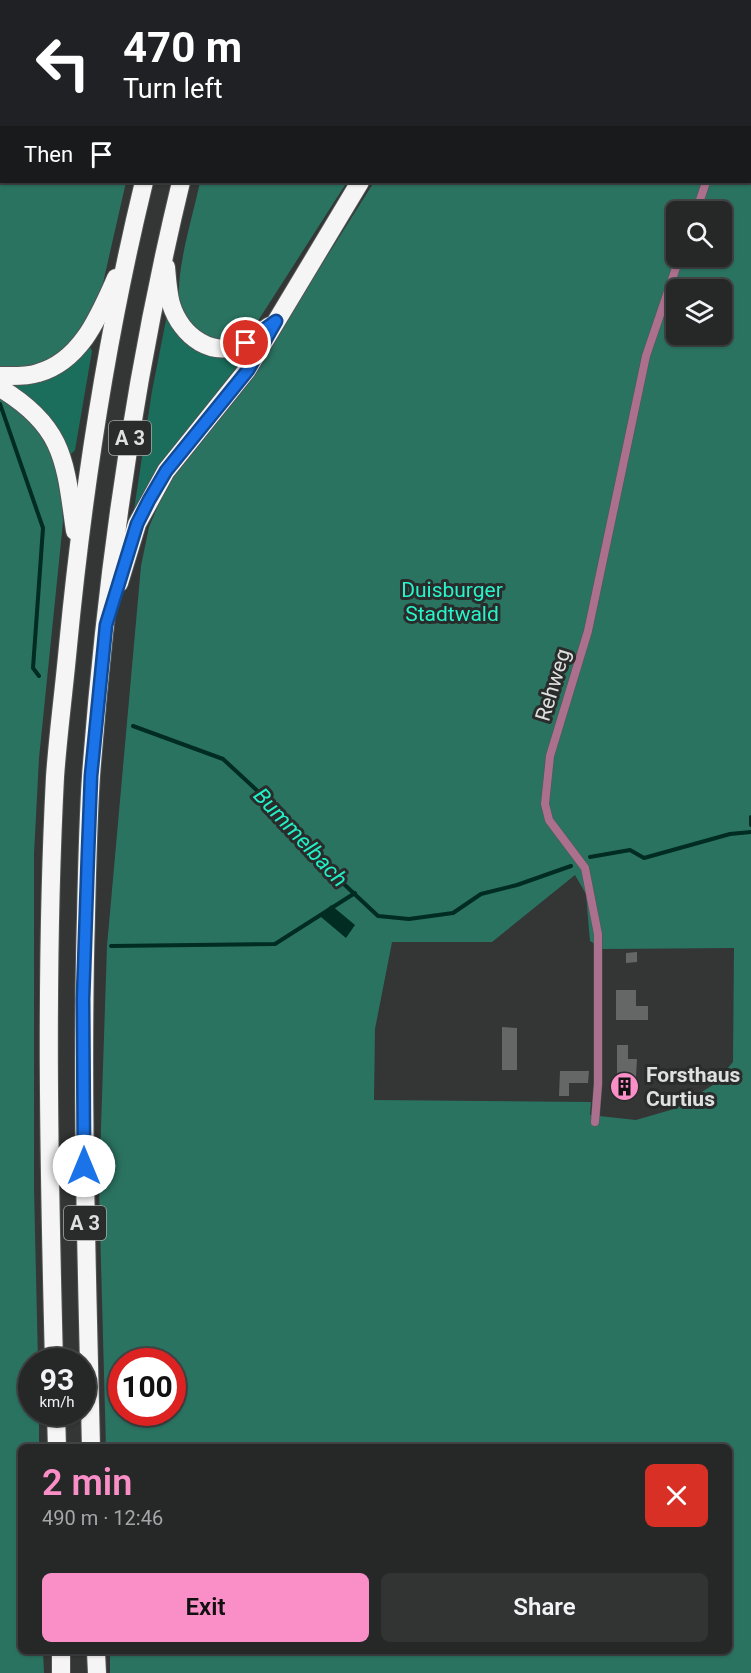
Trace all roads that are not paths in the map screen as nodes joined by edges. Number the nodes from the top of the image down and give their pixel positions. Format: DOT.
graph roads {
  1 [pos="144,183"];
  2 [pos="181,183"];
  3 [pos="359,183"];
  4 [pos="706,183"];
  5 [pos="700,201"];
  6 [pos="164,252"];
  7 [pos="126,255"];
  8 [pos="676,267"];
  9 [pos="276,321"];
  10 [pos="0,376"];
  11 [pos="0,388"];
  12 [pos="77,551"];
  13 [pos="106,625"];
  14 [pos="595,1122"];
  15 [pos="54,1348"];
  16 [pos="56,1426"];
  17 [pos="57,1444"];
  18 [pos="92,1444"];
  19 [pos="61,1654"];
  20 [pos="96,1654"];
  21 [pos="61,1673"];
  22 [pos="97,1673"];
  1 -- 7 [label="highway, A 3"];
  2 -- 6 [label="highway, A 3"];
  3 -- 9 [label="highway"];
  4 -- 5 [label="lane"];
  6 -- 9 [label="highway"];
  6 -- 13 [label="highway, A 3"];
  7 -- 10 [label="highway"];
  7 -- 12 [label="highway, A 3"];
  8 -- 14 [label="lane, Rehweg"];
  9 -- 13 [label="highway"];
  11 -- 12 [label="highway"];
  12 -- 15 [label="highway, A 3"];
  13 -- 18 [label="highway, A 3"];
  16 -- 17 [label="highway"];
  19 -- 21 [label="highway"];
  20 -- 22 [label="highway"];
}
